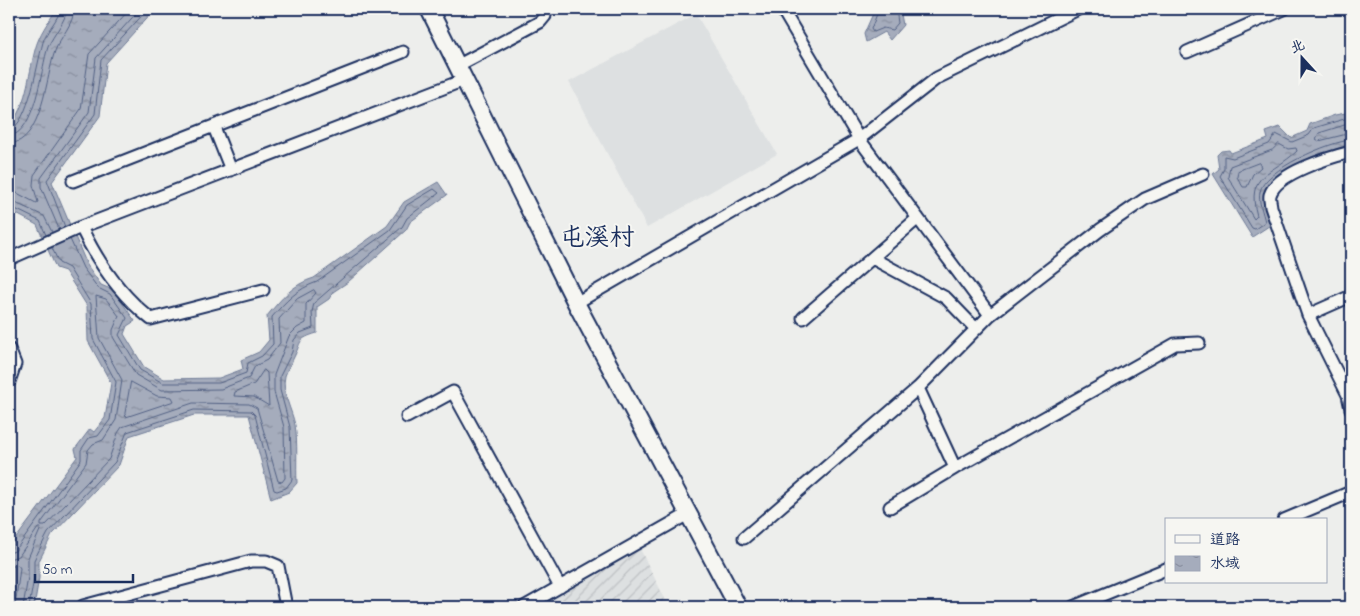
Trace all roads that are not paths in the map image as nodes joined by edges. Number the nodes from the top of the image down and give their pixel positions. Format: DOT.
graph roads {
  1 [pos="429,9"];
  2 [pos="545,9"];
  3 [pos="782,9"];
  4 [pos="1078,9"];
  5 [pos="1284,9"];
  6 [pos="404,52"];
  7 [pos="1187,52"];
  8 [pos="461,73"];
  9 [pos="214,127"];
  10 [pos="859,139"];
  11 [pos="1351,152"];
  12 [pos="231,170"];
  13 [pos="1203,174"];
  14 [pos="73,181"];
  15 [pos="918,218"];
  16 [pos="78,229"];
  17 [pos="872,258"];
  18 [pos="9,259"];
  19 [pos="263,290"];
  20 [pos="1351,296"];
  21 [pos="576,303"];
  22 [pos="990,315"];
  23 [pos="1308,315"];
  24 [pos="803,318"];
  25 [pos="976,329"];
  26 [pos="1198,343"];
  27 [pos="9,349"];
  28 [pos="9,382"];
  29 [pos="918,388"];
  30 [pos="1351,409"];
  31 [pos="407,417"];
  32 [pos="955,468"];
  33 [pos="1351,492"];
  34 [pos="890,508"];
  35 [pos="688,514"];
  36 [pos="1289,518"];
  37 [pos="744,538"];
  38 [pos="1165,569"];
  39 [pos="560,587"];
  40 [pos="83,606"];
  41 [pos="286,607"];
  42 [pos="524,607"];
  43 [pos="738,607"];
  44 [pos="1074,607"];
  1 -- 8 [label="main road"];
  2 -- 8 [label="street"];
  3 -- 10 [label="street"];
  4 -- 10 [label="street"];
  5 -- 7 [label="street"];
  6 -- 9 [label="street"];
  8 -- 12 [label="street"];
  8 -- 21 [label="main road"];
  9 -- 12 [label="street"];
  9 -- 14 [label="street"];
  10 -- 15 [label="street"];
  10 -- 21 [label="street"];
  11 -- 23 [label="street"];
  12 -- 16 [label="street"];
  13 -- 22 [label="street"];
  15 -- 17 [label="street"];
  15 -- 22 [label="street"];
  16 -- 18 [label="street"];
  16 -- 19 [label="street"];
  17 -- 24 [label="street"];
  17 -- 25 [label="street"];
  20 -- 23 [label="street"];
  21 -- 35 [label="main road"];
  22 -- 25 [label="street"];
  23 -- 30 [label="street"];
  25 -- 29 [label="street"];
  26 -- 32 [label="street"];
  27 -- 28 [label="street"];
  29 -- 32 [label="street"];
  29 -- 37 [label="street"];
  31 -- 39 [label="street"];
  32 -- 34 [label="street"];
  33 -- 36 [label="street"];
  35 -- 39 [label="street"];
  35 -- 43 [label="main road"];
  38 -- 44 [label="street"];
  39 -- 42 [label="street"];
  40 -- 41 [label="street"];
}
